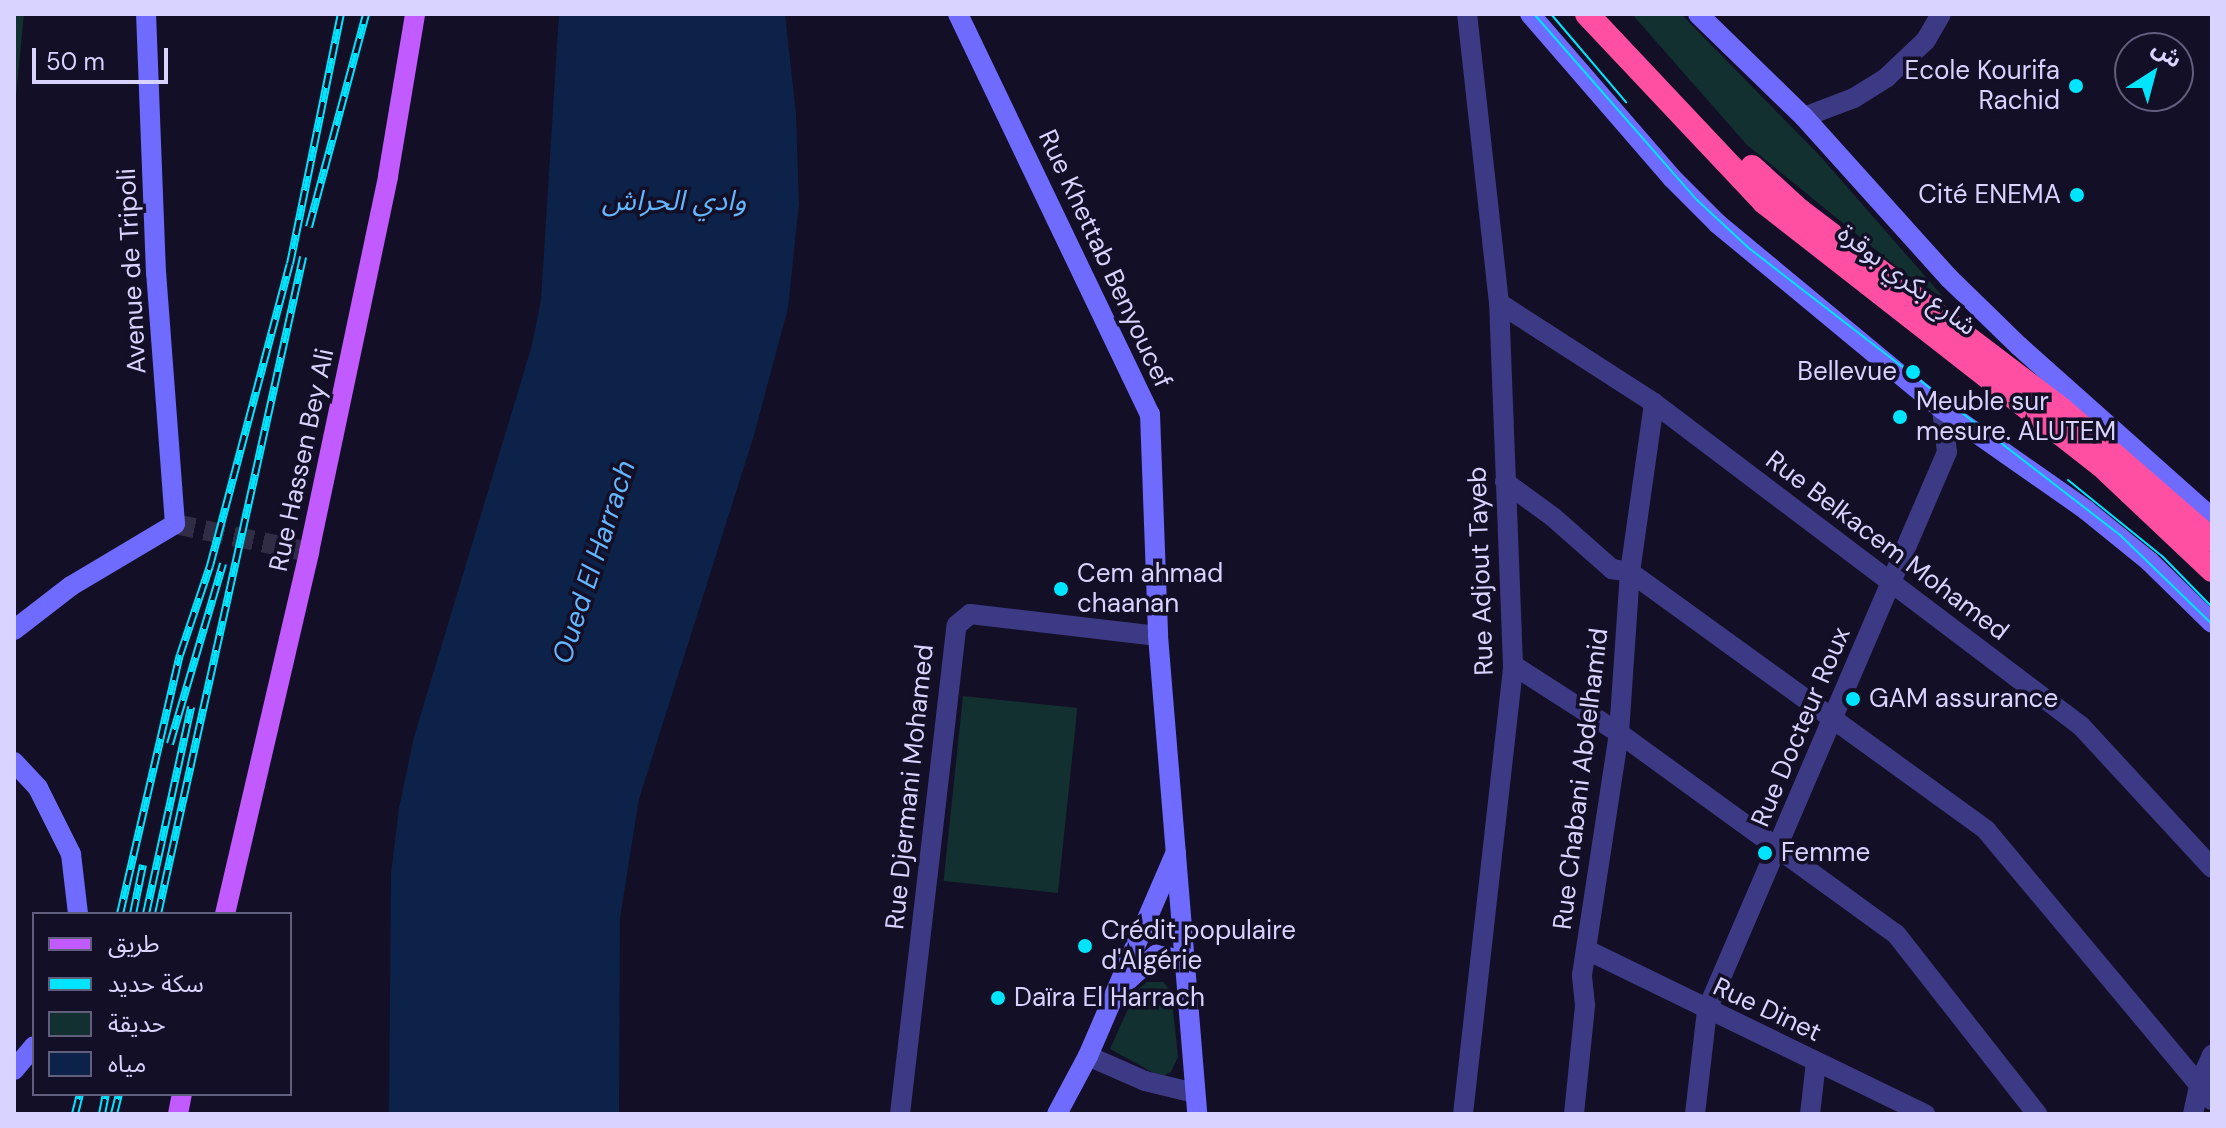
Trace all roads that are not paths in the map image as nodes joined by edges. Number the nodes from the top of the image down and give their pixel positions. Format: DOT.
graph roads {
  1 [pos="146,14"];
  2 [pos="415,14"];
  3 [pos="958,14"];
  4 [pos="1530,14"];
  5 [pos="1587,14"];
  6 [pos="1607,14"];
  7 [pos="1698,14"];
  8 [pos="1941,14"];
  9 [pos="1469,18"];
  10 [pos="1804,117"];
  11 [pos="1499,303"];
  12 [pos="1654,403"];
  13 [pos="1942,409"];
  14 [pos="1973,429"];
  15 [pos="1947,452"];
  16 [pos="1505,482"];
  17 [pos="2212,518"];
  18 [pos="2212,540"];
  19 [pos="2212,570"];
  20 [pos="1630,572"];
  21 [pos="1891,582"];
  22 [pos="2212,623"];
  23 [pos="14,630"];
  24 [pos="1158,636"];
  25 [pos="1513,665"];
  26 [pos="1831,719"];
  27 [pos="1619,733"];
  28 [pos="14,762"];
  29 [pos="1177,848"];
  30 [pos="1778,848"];
  31 [pos="2212,868"];
  32 [pos="78,912"];
  33 [pos="225,912"];
  34 [pos="1182,922"];
  35 [pos="1145,925"];
  36 [pos="1587,950"];
  37 [pos="1185,960"];
  38 [pos="1116,995"];
  39 [pos="1707,1010"];
  40 [pos="32,1048"];
  41 [pos="2212,1055"];
  42 [pos="1088,1056"];
  43 [pos="1816,1062"];
  44 [pos="14,1070"];
  45 [pos="2200,1082"];
  46 [pos="2212,1100"];
  47 [pos="1196,1104"];
  48 [pos="900,1114"];
  49 [pos="1057,1114"];
  50 [pos="1463,1114"];
  51 [pos="1574,1114"];
  52 [pos="1695,1114"];
  53 [pos="1810,1114"];
  54 [pos="1925,1114"];
  55 [pos="2037,1114"];
  56 [pos="2193,1114"];
  1 -- 23 [label="main road, Avenue de Tripoli"];
  2 -- 33 [label="main road, Rue Hassen Bey Ali"];
  3 -- 24 [label="main road, Rue Khettab Benyoucef"];
  4 -- 13 [label="main road"];
  5 -- 19 [label="highway, شارع بكري بوقرة"];
  6 -- 18 [label="highway, شارع بكري بوقرة"];
  7 -- 10 [label="main road"];
  8 -- 10 [label="street"];
  9 -- 11 [label="street, Rue Adjout Tayeb"];
  10 -- 17 [label="main road"];
  11 -- 12 [label="street, Rue Belkacem Mohamed"];
  11 -- 16 [label="street, Rue Adjout Tayeb"];
  12 -- 20 [label="street, Rue Chabani Abdelhamid"];
  12 -- 21 [label="street, Rue Belkacem Mohamed"];
  13 -- 14 [label="main road"];
  13 -- 15 [label="street, Rue Docteur Roux"];
  14 -- 15 [label="street"];
  14 -- 22 [label="main road"];
  15 -- 21 [label="street, Rue Docteur Roux"];
  16 -- 20 [label="street"];
  16 -- 25 [label="street, Rue Adjout Tayeb"];
  20 -- 26 [label="street"];
  20 -- 27 [label="street, Rue Chabani Abdelhamid"];
  21 -- 26 [label="street, Rue Docteur Roux"];
  21 -- 31 [label="street, Rue Belkacem Mohamed"];
  24 -- 29 [label="main road, Rue Khettab Benyoucef"];
  24 -- 48 [label="street, Rue Djermani Mohamed"];
  25 -- 27 [label="street"];
  25 -- 50 [label="street, Rue Adjout Tayeb"];
  26 -- 30 [label="street, Rue Docteur Roux"];
  26 -- 45 [label="street"];
  27 -- 30 [label="street"];
  27 -- 36 [label="street, Rue Chabani Abdelhamid"];
  28 -- 32 [label="main road"];
  29 -- 34 [label="main road, Rue Khettab Benyoucef"];
  29 -- 35 [label="main road"];
  30 -- 39 [label="street, Rue Docteur Roux"];
  30 -- 55 [label="street"];
  34 -- 35 [label="main road"];
  34 -- 37 [label="main road, Rue Khettab Benyoucef"];
  35 -- 38 [label="main road"];
  36 -- 39 [label="street, Rue Dinet"];
  36 -- 51 [label="street, Rue Chabani Abdelhamid"];
  37 -- 38 [label="main road"];
  37 -- 47 [label="main road, Rue Khettab Benyoucef"];
  38 -- 42 [label="main road"];
  39 -- 43 [label="street, Rue Dinet"];
  39 -- 52 [label="street, Rue Docteur Roux"];
  40 -- 44 [label="main road"];
  41 -- 45 [label="street"];
  42 -- 47 [label="street"];
  42 -- 49 [label="main road"];
  43 -- 53 [label="street"];
  43 -- 54 [label="street, Rue Dinet"];
  45 -- 46 [label="street"];
  45 -- 56 [label="street"];
}
